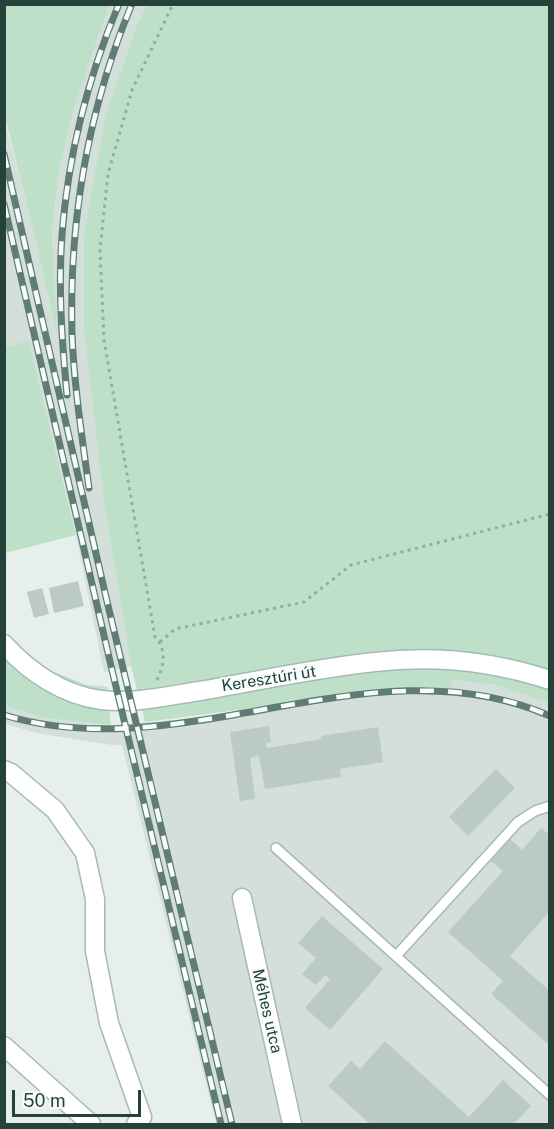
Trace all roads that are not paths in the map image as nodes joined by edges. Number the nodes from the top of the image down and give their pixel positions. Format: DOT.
graph roads {
  1 [pos="4,644"];
  2 [pos="549,680"];
  3 [pos="4,770"];
  4 [pos="549,806"];
  5 [pos="276,848"];
  6 [pos="242,898"];
  7 [pos="396,956"];
  8 [pos="4,1046"];
  9 [pos="549,1095"];
  10 [pos="91,1125"];
  11 [pos="136,1125"];
  12 [pos="292,1125"];
  1 -- 2 [label="street, Keresztúri út"];
  3 -- 11 [label="street"];
  4 -- 7 [label="lane"];
  5 -- 7 [label="lane"];
  6 -- 12 [label="street, Méhes utca"];
  7 -- 9 [label="lane"];
  8 -- 10 [label="street"];
}
